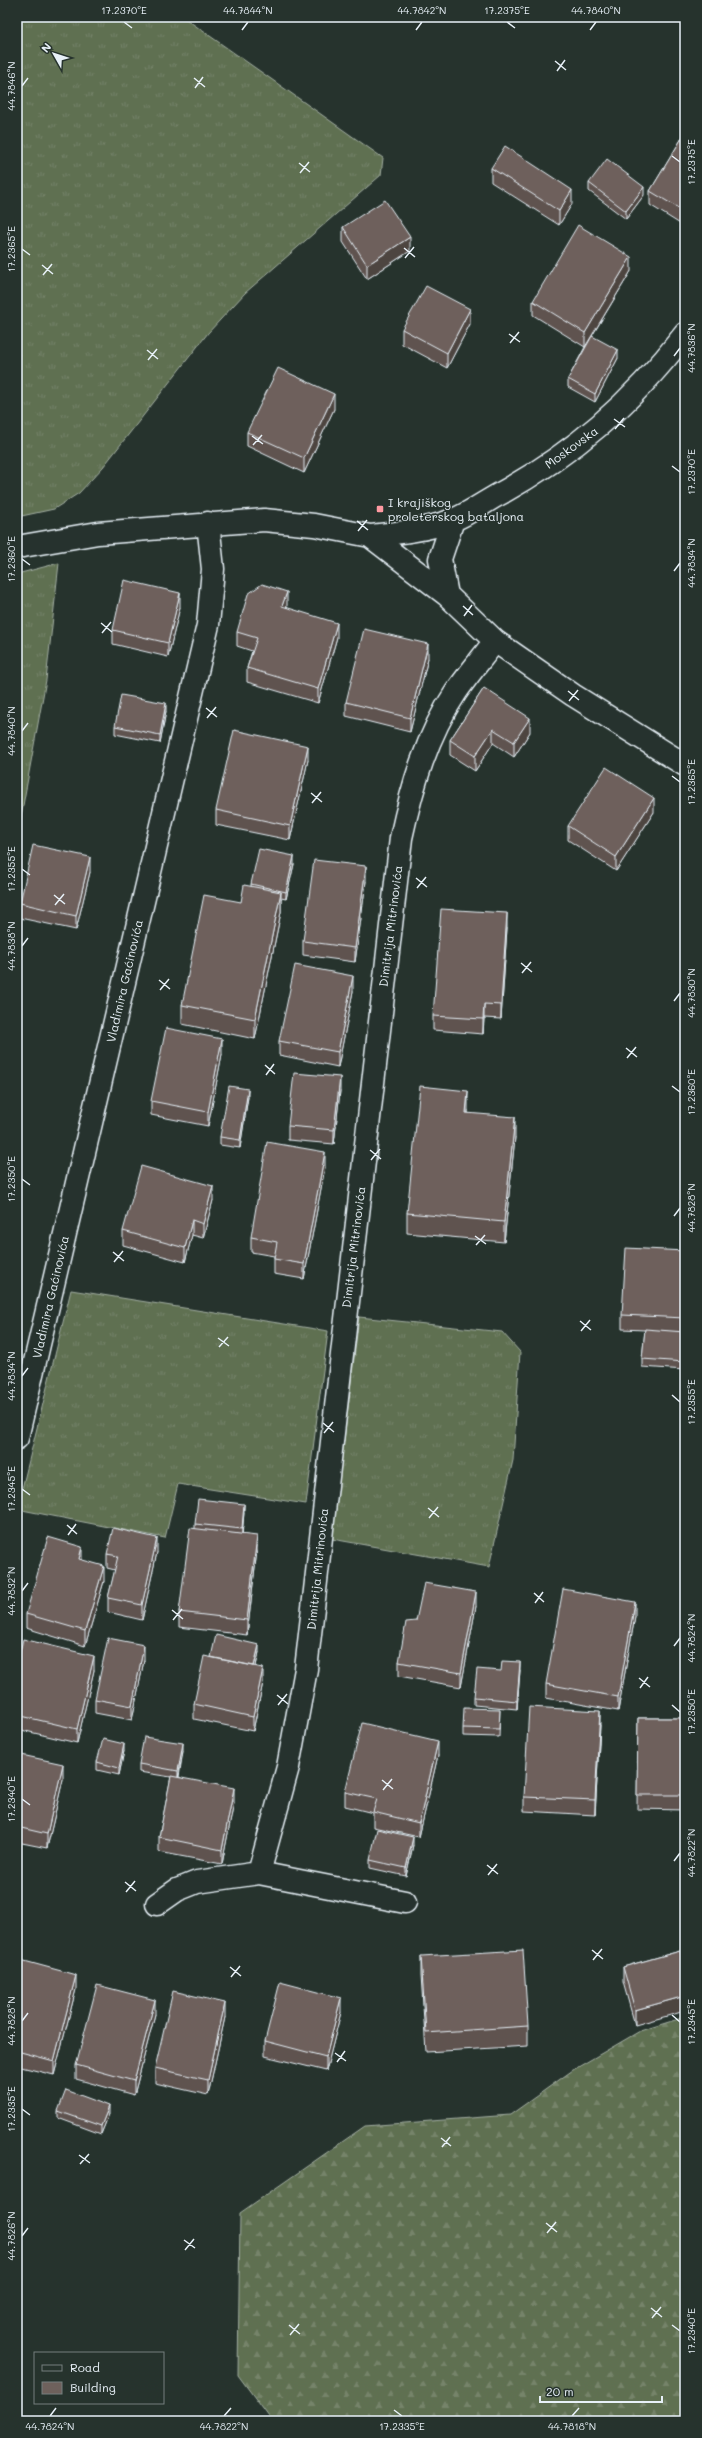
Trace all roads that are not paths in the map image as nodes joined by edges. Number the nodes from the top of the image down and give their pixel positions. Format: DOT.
graph roads {
  1 [pos="685,334"];
  2 [pos="453,520"];
  3 [pos="208,523"];
  4 [pos="370,536"];
  5 [pos="17,547"];
  6 [pos="447,595"];
  7 [pos="495,641"];
  8 [pos="685,765"];
  9 [pos="17,1438"];
  10 [pos="259,1873"];
  11 [pos="405,1902"];
  12 [pos="158,1904"];
  1 -- 2 [label="street, Moskovska"];
  2 -- 4 [label="street, Moskovska"];
  2 -- 6 [label="street"];
  3 -- 4 [label="street"];
  3 -- 5 [label="street"];
  3 -- 9 [label="street, Vladimira Gaćinovića"];
  4 -- 6 [label="street"];
  6 -- 7 [label="street"];
  7 -- 8 [label="street"];
  7 -- 10 [label="street, Dimitrija Mitrinovića"];
  10 -- 11 [label="street"];
  10 -- 12 [label="street"];
}
